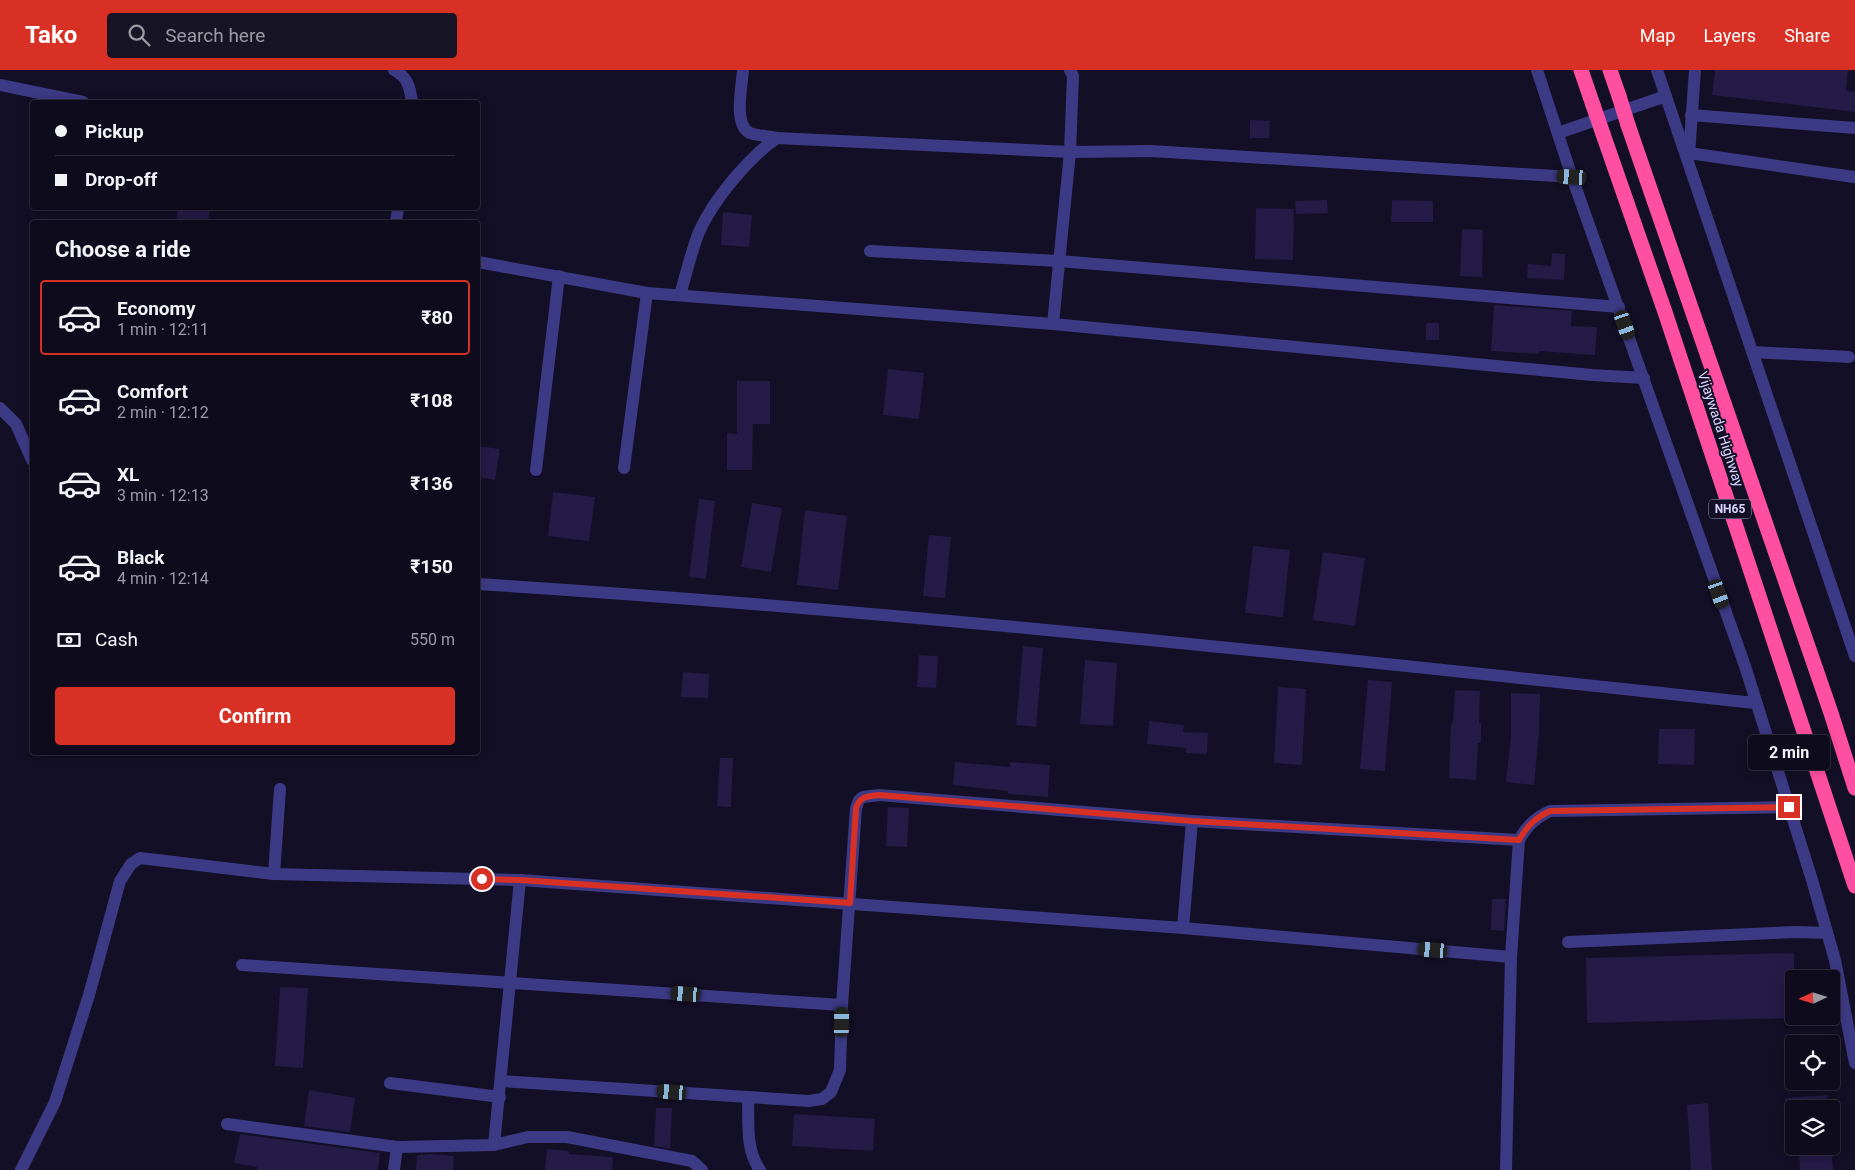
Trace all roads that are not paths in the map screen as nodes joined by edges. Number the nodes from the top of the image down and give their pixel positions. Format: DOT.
graph roads {
  1 [pos="394,70"];
  2 [pos="743,70"];
  3 [pos="1070,70"];
  4 [pos="1538,70"];
  5 [pos="1581,70"];
  6 [pos="1610,70"];
  7 [pos="1657,70"];
  8 [pos="1695,70"];
  9 [pos="0,85"];
  10 [pos="1666,96"];
  11 [pos="73,100"];
  12 [pos="412,100"];
  13 [pos="1691,115"];
  14 [pos="1855,128"];
  15 [pos="1558,133"];
  16 [pos="778,138"];
  17 [pos="1070,152"];
  18 [pos="1689,158"];
  19 [pos="1572,177"];
  20 [pos="1854,177"];
  21 [pos="870,251"];
  22 [pos="1059,261"];
  23 [pos="480,263"];
  24 [pos="560,276"];
  25 [pos="647,293"];
  26 [pos="680,295"];
  27 [pos="1619,307"];
  28 [pos="1054,324"];
  29 [pos="1752,352"];
  30 [pos="1849,357"];
  31 [pos="1644,378"];
  32 [pos="0,408"];
  33 [pos="30,456"];
  34 [pos="624,468"];
  35 [pos="536,470"];
  36 [pos="480,584"];
  37 [pos="1849,623"];
  38 [pos="1855,656"];
  39 [pos="1756,703"];
  40 [pos="1855,788"];
  41 [pos="280,789"];
  42 [pos="1789,807"];
  43 [pos="1192,821"];
  44 [pos="1519,840"];
  45 [pos="274,874"];
  46 [pos="520,880"];
  47 [pos="1855,886"];
  48 [pos="850,903"];
  49 [pos="1183,928"];
  50 [pos="1827,933"];
  51 [pos="1568,942"];
  52 [pos="1510,957"];
  53 [pos="242,965"];
  54 [pos="510,982"];
  55 [pos="842,1005"];
  56 [pos="1855,1063"];
  57 [pos="502,1081"];
  58 [pos="390,1083"];
  59 [pos="500,1097"];
  60 [pos="748,1097"];
  61 [pos="227,1124"];
  62 [pos="494,1145"];
  63 [pos="397,1147"];
  64 [pos="21,1170"];
  65 [pos="394,1170"];
  66 [pos="702,1170"];
  67 [pos="760,1170"];
  68 [pos="1506,1170"];
  1 -- 12 [label="street"];
  2 -- 16 [label="street"];
  3 -- 17 [label="street"];
  4 -- 15 [label="street"];
  5 -- 47 [label="highway, Vijaywada Highway / NH65, bridge"];
  6 -- 40 [label="highway, Vijaywada Highway / NH65, bridge"];
  7 -- 10 [label="street"];
  8 -- 13 [label="street"];
  9 -- 11 [label="street"];
  10 -- 15 [label="street"];
  10 -- 18 [label="street"];
  13 -- 14 [label="street"];
  13 -- 18 [label="street"];
  15 -- 19 [label="street"];
  16 -- 17 [label="street"];
  16 -- 26 [label="street"];
  17 -- 19 [label="street"];
  17 -- 22 [label="street"];
  18 -- 20 [label="street"];
  18 -- 29 [label="street"];
  19 -- 27 [label="street"];
  21 -- 22 [label="street"];
  22 -- 27 [label="street"];
  22 -- 28 [label="street"];
  23 -- 24 [label="street"];
  24 -- 25 [label="street"];
  24 -- 35 [label="street"];
  25 -- 26 [label="street"];
  25 -- 34 [label="street"];
  26 -- 28 [label="street"];
  27 -- 31 [label="street"];
  28 -- 31 [label="street"];
  29 -- 30 [label="street"];
  29 -- 37 [label="street"];
  31 -- 39 [label="street"];
  32 -- 33 [label="street"];
  36 -- 39 [label="street"];
  37 -- 38 [label="street"];
  39 -- 42 [label="street"];
  41 -- 45 [label="street"];
  42 -- 44 [label="street"];
  42 -- 50 [label="street"];
  43 -- 44 [label="street"];
  43 -- 48 [label="street"];
  43 -- 49 [label="street"];
  44 -- 52 [label="street"];
  45 -- 46 [label="street"];
  45 -- 64 [label="street"];
  46 -- 48 [label="street"];
  46 -- 54 [label="street"];
  48 -- 49 [label="street"];
  48 -- 55 [label="street"];
  49 -- 52 [label="street"];
  50 -- 51 [label="street"];
  50 -- 56 [label="street"];
  52 -- 68 [label="street"];
  53 -- 54 [label="street"];
  54 -- 55 [label="street"];
  54 -- 57 [label="street"];
  55 -- 60 [label="street"];
  57 -- 59 [label="street"];
  57 -- 60 [label="street"];
  58 -- 59 [label="street"];
  59 -- 62 [label="street"];
  60 -- 67 [label="street"];
  61 -- 63 [label="street"];
  62 -- 63 [label="street"];
  62 -- 66 [label="street"];
  63 -- 65 [label="street"];
}
